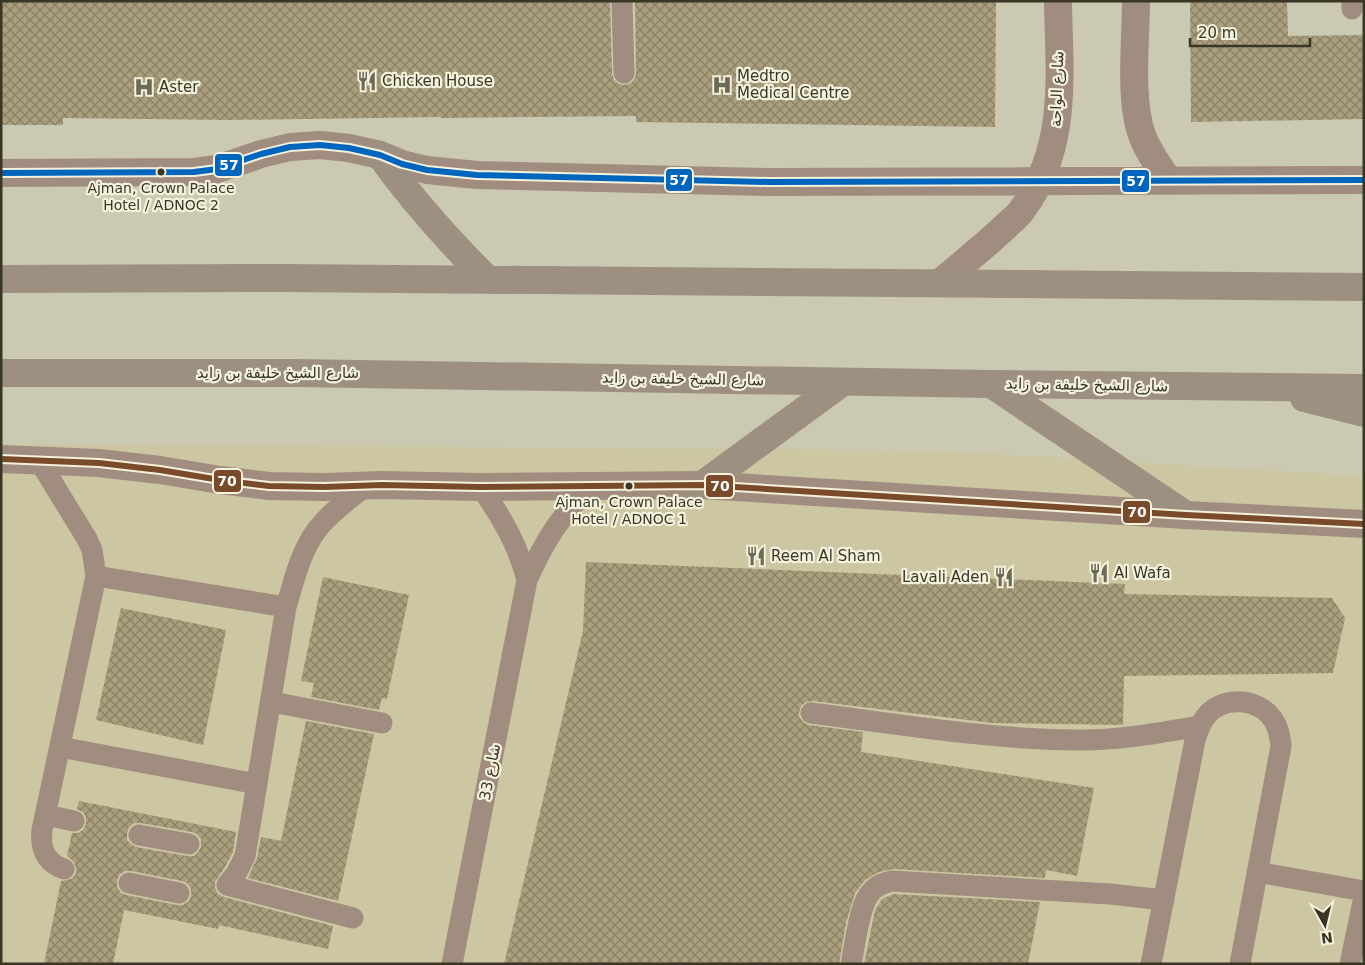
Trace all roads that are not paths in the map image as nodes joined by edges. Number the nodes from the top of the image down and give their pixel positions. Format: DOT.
graph roads {
  1 [pos="622,1"];
  2 [pos="1058,1"];
  3 [pos="1136,1"];
  4 [pos="624,73"];
  5 [pos="380,155"];
  6 [pos="1,173"];
  7 [pos="1364,180"];
  8 [pos="1169,181"];
  9 [pos="1039,182"];
  10 [pos="1364,273"];
  11 [pos="1,279"];
  12 [pos="487,279"];
  13 [pos="940,283"];
  14 [pos="1290,285"];
  15 [pos="1364,287"];
  16 [pos="1,373"];
  17 [pos="843,382"];
  18 [pos="991,384"];
  19 [pos="1262,387"];
  20 [pos="1364,388"];
  21 [pos="1364,413"];
  22 [pos="1,459"];
  23 [pos="38,459"];
  24 [pos="702,485"];
  25 [pos="365,486"];
  26 [pos="480,487"];
  27 [pos="590,487"];
  28 [pos="1186,516"];
  29 [pos="1361,526"];
  30 [pos="96,576"];
  31 [pos="527,580"];
  32 [pos="286,607"];
  33 [pos="272,702"];
  34 [pos="811,713"];
  35 [pos="382,723"];
  36 [pos="1199,726"];
  37 [pos="60,748"];
  38 [pos="257,784"];
  39 [pos="46,815"];
  40 [pos="74,821"];
  41 [pos="140,835"];
  42 [pos="189,844"];
  43 [pos="64,869"];
  44 [pos="1257,872"];
  45 [pos="129,883"];
  46 [pos="1364,891"];
  47 [pos="179,893"];
  48 [pos="1364,897"];
  49 [pos="1164,900"];
  50 [pos="353,918"];
  51 [pos="452,964"];
  52 [pos="852,964"];
  53 [pos="1151,964"];
  54 [pos="1240,964"];
  55 [pos="1350,964"];
  1 -- 4 [label="lane"];
  2 -- 9 [label="street, شارع الواحة"];
  3 -- 8 [label="street"];
  5 -- 6 [label="street"];
  5 -- 9 [label="street"];
  5 -- 12 [label="main road"];
  7 -- 8 [label="street"];
  8 -- 9 [label="street"];
  9 -- 13 [label="street, شارع الواحة"];
  10 -- 14 [label="main road"];
  11 -- 12 [label="main road"];
  12 -- 13 [label="main road"];
  13 -- 14 [label="main road"];
  14 -- 15 [label="main road"];
  16 -- 17 [label="main road, شارع الشيخ خليفة بن زايد"];
  17 -- 18 [label="main road, شارع الشيخ خليفة بن زايد"];
  17 -- 24 [label="main road"];
  18 -- 19 [label="main road, شارع الشيخ خليفة بن زايد"];
  18 -- 28 [label="main road"];
  19 -- 20 [label="main road, شارع الشيخ خليفة بن زايد"];
  19 -- 21 [label="main road"];
  22 -- 23 [label="street"];
  23 -- 25 [label="street"];
  23 -- 30 [label="lane"];
  24 -- 27 [label="street"];
  24 -- 28 [label="street"];
  25 -- 26 [label="street"];
  25 -- 32 [label="lane"];
  26 -- 27 [label="street"];
  26 -- 31 [label="lane, شارع 33"];
  27 -- 31 [label="lane, شارع 33"];
  28 -- 29 [label="street"];
  30 -- 32 [label="lane"];
  30 -- 37 [label="lane"];
  31 -- 51 [label="lane, شارع 33"];
  32 -- 33 [label="lane"];
  33 -- 35 [label="lane"];
  33 -- 38 [label="lane"];
  34 -- 36 [label="lane"];
  36 -- 44 [label="lane"];
  36 -- 49 [label="lane"];
  37 -- 38 [label="lane"];
  37 -- 39 [label="lane"];
  38 -- 50 [label="lane"];
  39 -- 40 [label="lane"];
  39 -- 43 [label="lane"];
  41 -- 42 [label="lane"];
  44 -- 46 [label="lane"];
  44 -- 54 [label="lane"];
  45 -- 47 [label="lane"];
  48 -- 55 [label="lane"];
  49 -- 52 [label="lane"];
  49 -- 53 [label="lane"];
}
